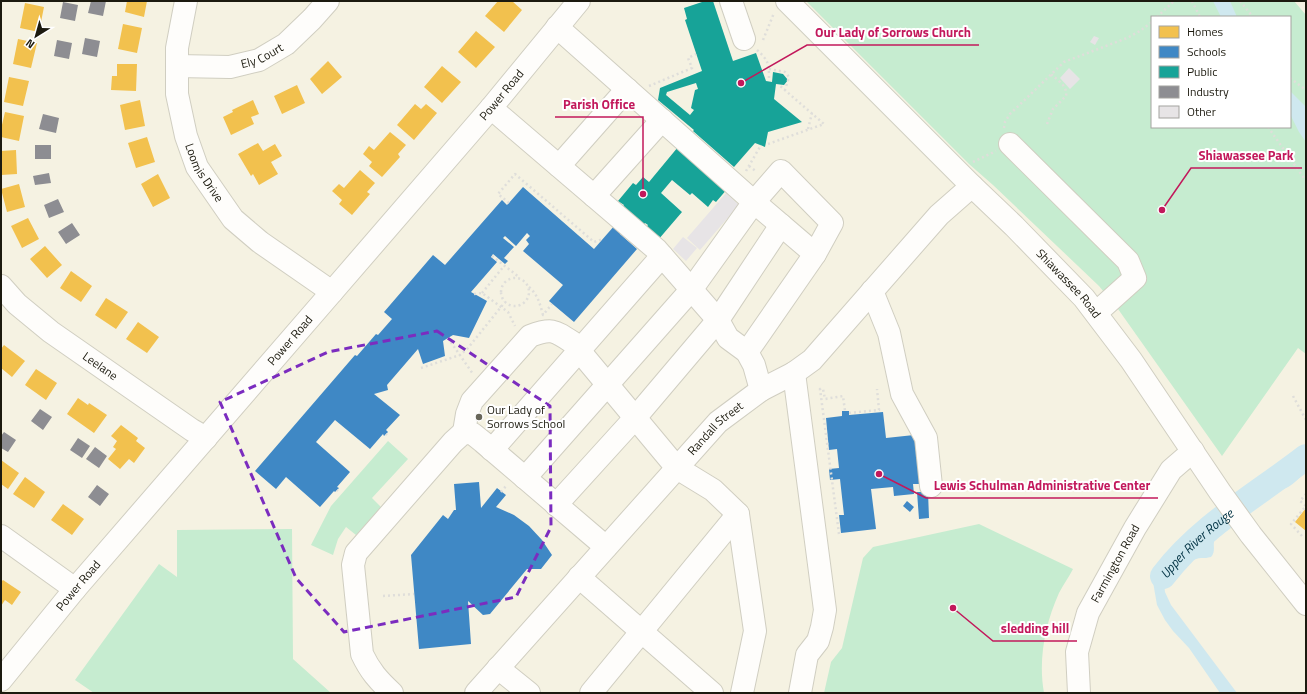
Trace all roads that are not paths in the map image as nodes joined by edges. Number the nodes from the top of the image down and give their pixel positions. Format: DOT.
graph roads {
  1 [pos="186,1"];
  2 [pos="328,1"];
  3 [pos="580,1"];
  4 [pos="731,1"];
  5 [pos="781,7"];
  6 [pos="557,27"];
  7 [pos="757,45"];
  8 [pos="177,66"];
  9 [pos="635,89"];
  10 [pos="491,108"];
  11 [pos="662,120"];
  12 [pos="1010,144"];
  13 [pos="559,166"];
  14 [pos="972,186"];
  15 [pos="594,196"];
  16 [pos="754,202"];
  17 [pos="781,225"];
  18 [pos="815,254"];
  19 [pos="662,256"];
  20 [pos="1,286"];
  21 [pos="691,290"];
  22 [pos="872,291"];
  23 [pos="332,292"];
  24 [pos="1096,313"];
  25 [pos="718,320"];
  26 [pos="579,350"];
  27 [pos="747,352"];
  28 [pos="794,373"];
  29 [pos="608,385"];
  30 [pos="761,390"];
  31 [pos="635,418"];
  32 [pos="464,432"];
  33 [pos="206,438"];
  34 [pos="492,450"];
  35 [pos="1193,451"];
  36 [pos="677,468"];
  37 [pos="525,478"];
  38 [pos="931,486"];
  39 [pos="556,505"];
  40 [pos="738,514"];
  41 [pos="1,536"];
  42 [pos="606,547"];
  43 [pos="579,577"];
  44 [pos="75,589"];
  45 [pos="1306,604"];
  46 [pos="642,631"];
  47 [pos="498,668"];
  48 [pos="1,680"];
  49 [pos="392,693"];
  50 [pos="476,693"];
  51 [pos="529,693"];
  52 [pos="591,693"];
  53 [pos="712,693"];
  54 [pos="742,693"];
  55 [pos="800,693"];
  56 [pos="1079,693"];
  1 -- 8 [label="street, Loomis Drive"];
  2 -- 8 [label="street, Ely Court"];
  3 -- 6 [label="street, Power Road"];
  4 -- 7 [label="street"];
  5 -- 14 [label="street, Shiawassee Road"];
  6 -- 9 [label="street"];
  6 -- 10 [label="street, Power Road"];
  8 -- 23 [label="street, Loomis Drive"];
  9 -- 11 [label="street"];
  9 -- 13 [label="street"];
  10 -- 13 [label="street"];
  10 -- 23 [label="street, Power Road"];
  11 -- 15 [label="street"];
  11 -- 16 [label="street"];
  12 -- 24 [label="street"];
  13 -- 15 [label="street"];
  14 -- 22 [label="street, Randall Street"];
  14 -- 24 [label="street, Shiawassee Road"];
  15 -- 19 [label="street"];
  16 -- 17 [label="street"];
  16 -- 18 [label="street"];
  16 -- 21 [label="street"];
  17 -- 18 [label="street"];
  17 -- 25 [label="street"];
  18 -- 27 [label="street"];
  19 -- 21 [label="street"];
  19 -- 26 [label="street"];
  20 -- 33 [label="street, Leelane"];
  21 -- 25 [label="street"];
  21 -- 29 [label="street"];
  22 -- 28 [label="street, Randall Street"];
  22 -- 38 [label="street"];
  23 -- 33 [label="street, Power Road"];
  24 -- 35 [label="street, Shiawassee Road"];
  25 -- 27 [label="street"];
  25 -- 31 [label="street"];
  26 -- 29 [label="street"];
  26 -- 32 [label="street"];
  26 -- 34 [label="street"];
  27 -- 30 [label="street"];
  28 -- 30 [label="street, Randall Street"];
  28 -- 55 [label="street"];
  29 -- 31 [label="street"];
  29 -- 37 [label="street"];
  30 -- 36 [label="street, Randall Street"];
  31 -- 36 [label="street"];
  31 -- 39 [label="street"];
  32 -- 34 [label="street"];
  32 -- 49 [label="street"];
  33 -- 44 [label="street, Power Road"];
  34 -- 37 [label="street"];
  35 -- 45 [label="street, Shiawassee Road"];
  35 -- 56 [label="street, Farmington Road"];
  36 -- 40 [label="street"];
  36 -- 42 [label="street, Randall Street"];
  37 -- 39 [label="street"];
  39 -- 42 [label="street"];
  40 -- 46 [label="street"];
  40 -- 54 [label="street"];
  41 -- 44 [label="street"];
  42 -- 43 [label="street, Randall Street"];
  43 -- 46 [label="street"];
  43 -- 47 [label="street, Randall Street"];
  44 -- 48 [label="street, Power Road"];
  46 -- 52 [label="street"];
  46 -- 53 [label="street"];
  47 -- 50 [label="street, Randall Street"];
  47 -- 51 [label="street"];
}
